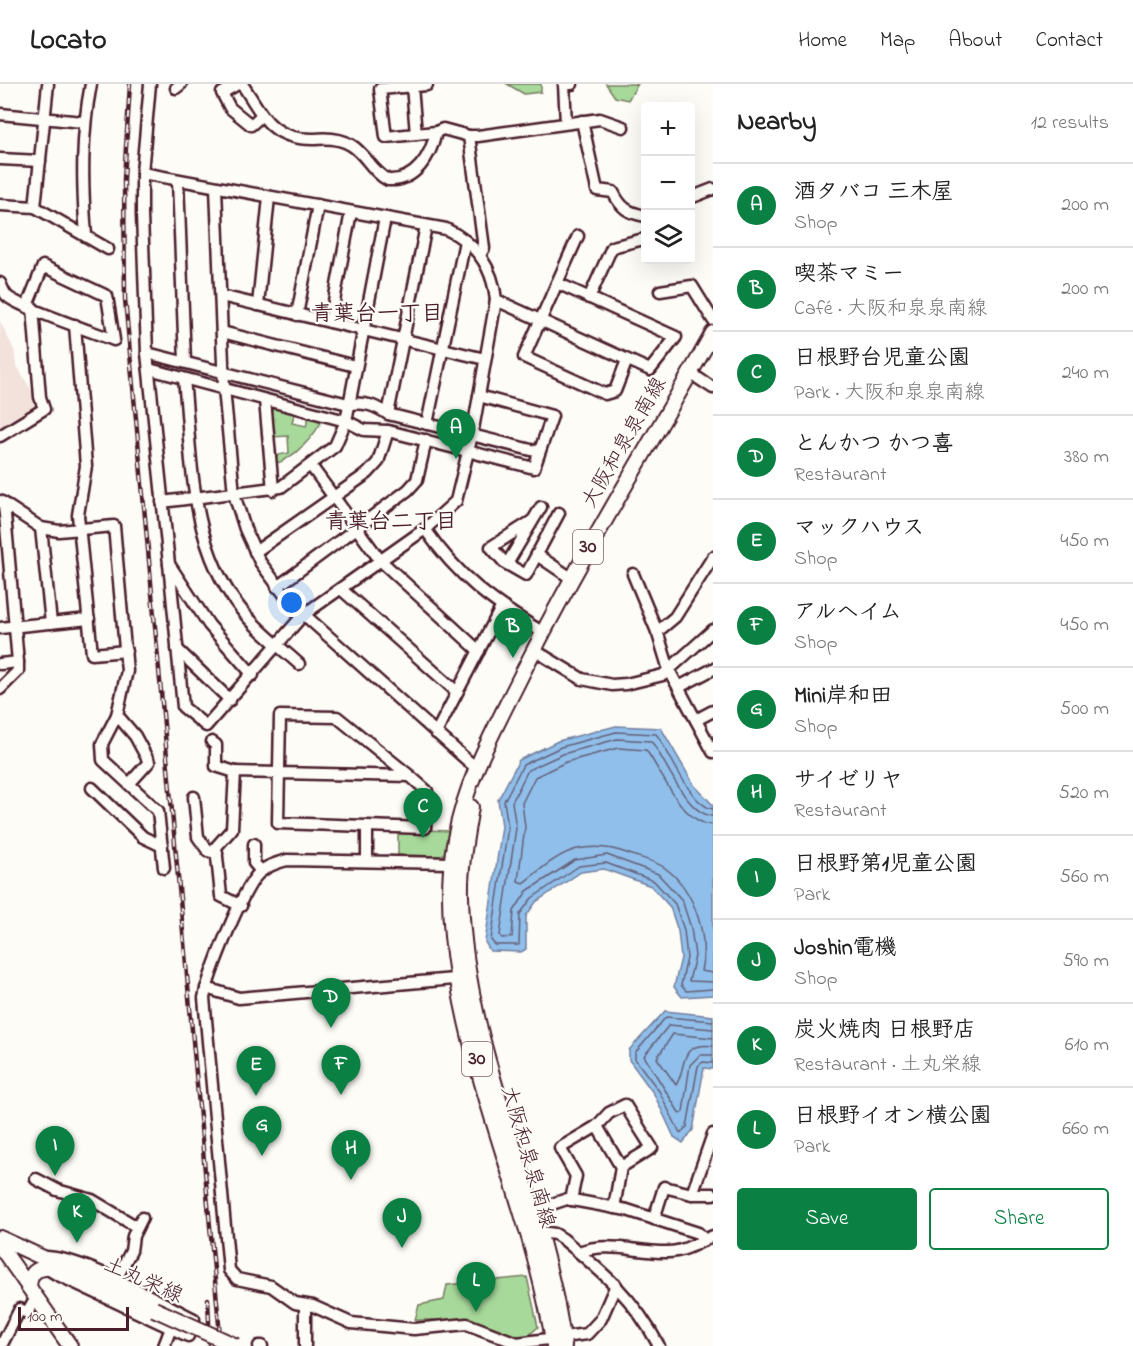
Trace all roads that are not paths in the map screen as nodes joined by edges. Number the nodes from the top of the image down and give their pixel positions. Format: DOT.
graph roads {
  1 [pos="48,84"];
  2 [pos="91,84"];
  3 [pos="150,84"];
  4 [pos="240,84"];
  5 [pos="572,84"];
  6 [pos="428,85"];
  7 [pos="412,86"];
  8 [pos="0,114"];
  9 [pos="262,115"];
  10 [pos="45,120"];
  11 [pos="582,121"];
  12 [pos="83,122"];
  13 [pos="566,123"];
  14 [pos="623,127"];
  15 [pos="436,132"];
  16 [pos="416,134"];
  17 [pos="469,136"];
  18 [pos="0,159"];
  19 [pos="40,161"];
  20 [pos="142,172"];
  21 [pos="178,181"];
  22 [pos="216,188"];
  23 [pos="713,189"];
  24 [pos="695,196"];
  25 [pos="269,197"];
  26 [pos="0,205"];
  27 [pos="318,205"];
  28 [pos="35,207"];
  29 [pos="351,212"];
  30 [pos="641,215"];
  31 [pos="385,218"];
  32 [pos="426,226"];
  33 [pos="86,236"];
  34 [pos="578,236"];
  35 [pos="641,240"];
  36 [pos="465,241"];
  37 [pos="108,249"];
  38 [pos="480,255"];
  39 [pos="0,283"];
  40 [pos="557,283"];
  41 [pos="660,291"];
  42 [pos="221,296"];
  43 [pos="589,298"];
  44 [pos="496,300"];
  45 [pos="258,305"];
  46 [pos="30,307"];
  47 [pos="297,315"];
  48 [pos="540,320"];
  49 [pos="713,320"];
  50 [pos="330,322"];
  51 [pos="75,325"];
  52 [pos="362,330"];
  53 [pos="222,332"];
  54 [pos="713,333"];
  55 [pos="403,340"];
  56 [pos="442,349"];
  57 [pos="147,353"];
  58 [pos="485,359"];
  59 [pos="627,360"];
  60 [pos="185,362"];
  61 [pos="355,366"];
  62 [pos="149,369"];
  63 [pos="224,372"];
  64 [pos="690,373"];
  65 [pos="184,379"];
  66 [pos="224,388"];
  67 [pos="713,388"];
  68 [pos="479,396"];
  69 [pos="266,400"];
  70 [pos="348,404"];
  71 [pos="388,414"];
  72 [pos="346,421"];
  73 [pos="427,424"];
  74 [pos="388,431"];
  75 [pos="472,435"];
  76 [pos="0,436"];
  77 [pos="426,440"];
  78 [pos="467,451"];
  79 [pos="539,452"];
  80 [pos="311,466"];
  81 [pos="273,490"];
  82 [pos="234,495"];
  83 [pos="334,497"];
  84 [pos="196,499"];
  85 [pos="2,502"];
  86 [pos="162,502"];
  87 [pos="541,507"];
  88 [pos="559,513"];
  89 [pos="532,521"];
  90 [pos="41,528"];
  91 [pos="424,529"];
  92 [pos="78,530"];
  93 [pos="357,530"];
  94 [pos="255,552"];
  95 [pos="537,555"];
  96 [pos="713,557"];
  97 [pos="381,560"];
  98 [pos="169,564"];
  99 [pos="507,564"];
  100 [pos="633,574"];
  101 [pos="572,578"];
  102 [pos="277,587"];
  103 [pos="340,589"];
  104 [pos="501,608"];
  105 [pos="303,615"];
  106 [pos="89,619"];
  107 [pos="51,623"];
  108 [pos="16,626"];
  109 [pos="0,628"];
  110 [pos="713,630"];
  111 [pos="542,632"];
  112 [pos="657,632"];
  113 [pos="278,646"];
  114 [pos="177,649"];
  115 [pos="534,650"];
  116 [pos="126,651"];
  117 [pos="479,651"];
  118 [pos="18,662"];
  119 [pos="0,664"];
  120 [pos="300,664"];
  121 [pos="713,669"];
  122 [pos="669,670"];
  123 [pos="253,675"];
  124 [pos="679,687"];
  125 [pos="0,689"];
  126 [pos="457,692"];
  127 [pos="230,700"];
  128 [pos="713,711"];
  129 [pos="117,715"];
  130 [pos="696,720"];
  131 [pos="436,733"];
  132 [pos="212,742"];
  133 [pos="713,751"];
  134 [pos="477,769"];
  135 [pos="235,772"];
  136 [pos="279,772"];
  137 [pos="410,776"];
  138 [pos="130,783"];
  139 [pos="92,788"];
  140 [pos="194,797"];
  141 [pos="367,825"];
  142 [pos="254,844"];
  143 [pos="162,846"];
  144 [pos="217,853"];
  145 [pos="367,861"];
  146 [pos="451,863"];
  147 [pos="164,868"];
  148 [pos="261,871"];
  149 [pos="241,906"];
  150 [pos="463,979"];
  151 [pos="206,988"];
  152 [pos="597,1126"];
  153 [pos="709,1132"];
  154 [pos="621,1167"];
  155 [pos="36,1179"];
  156 [pos="692,1194"];
  157 [pos="713,1194"];
  158 [pos="571,1200"];
  159 [pos="614,1208"];
  160 [pos="534,1210"];
  161 [pos="654,1219"];
  162 [pos="540,1232"];
  163 [pos="0,1238"];
  164 [pos="709,1238"];
  165 [pos="0,1246"];
  166 [pos="579,1252"];
  167 [pos="44,1263"];
  168 [pos="115,1281"];
  169 [pos="616,1285"];
  170 [pos="32,1292"];
  171 [pos="305,1306"];
  172 [pos="171,1328"];
  173 [pos="559,1343"];
  174 [pos="1,1346"];
  175 [pos="70,1346"];
  176 [pos="164,1346"];
  177 [pos="236,1346"];
  178 [pos="304,1346"];
  179 [pos="659,1346"];
  1 -- 10 [label="street"];
  2 -- 12 [label="street"];
  3 -- 20 [label="street"];
  4 -- 9 [label="street"];
  4 -- 9 [label="street"];
  5 -- 13 [label="street"];
  6 -- 7 [label="street"];
  7 -- 16 [label="street"];
  7 -- 16 [label="street"];
  8 -- 10 [label="street"];
  9 -- 15 [label="street"];
  10 -- 12 [label="street"];
  10 -- 19 [label="street"];
  11 -- 13 [label="street"];
  11 -- 14 [label="street"];
  11 -- 30 [label="street"];
  12 -- 33 [label="street"];
  13 -- 17 [label="street"];
  15 -- 16 [label="street"];
  15 -- 17 [label="street"];
  17 -- 38 [label="street"];
  18 -- 19 [label="street"];
  19 -- 28 [label="street"];
  20 -- 21 [label="street"];
  20 -- 57 [label="street"];
  21 -- 22 [label="street"];
  21 -- 60 [label="street"];
  22 -- 25 [label="street"];
  22 -- 42 [label="street"];
  23 -- 24 [label="street"];
  25 -- 27 [label="street"];
  25 -- 45 [label="street"];
  26 -- 28 [label="street"];
  27 -- 29 [label="street"];
  27 -- 47 [label="street"];
  28 -- 33 [label="street"];
  29 -- 31 [label="street"];
  29 -- 50 [label="street"];
  31 -- 32 [label="street"];
  31 -- 52 [label="street"];
  32 -- 36 [label="street"];
  32 -- 55 [label="street"];
  33 -- 37 [label="street"];
  34 -- 40 [label="street"];
  35 -- 43 [label="street"];
  36 -- 38 [label="street"];
  36 -- 56 [label="street"];
  38 -- 44 [label="street"];
  39 -- 46 [label="street"];
  40 -- 43 [label="street"];
  40 -- 48 [label="street"];
  41 -- 49 [label="street"];
  42 -- 45 [label="street"];
  42 -- 53 [label="street"];
  43 -- 59 [label="street"];
  44 -- 48 [label="street"];
  44 -- 58 [label="street"];
  45 -- 47 [label="street"];
  46 -- 51 [label="street"];
  46 -- 51 [label="street"];
  46 -- 76 [label="street"];
  47 -- 50 [label="street"];
  48 -- 59 [label="street"];
  48 -- 59 [label="street"];
  50 -- 52 [label="street"];
  51 -- 92 [label="street"];
  52 -- 55 [label="street"];
  52 -- 61 [label="street"];
  53 -- 61 [label="street"];
  53 -- 63 [label="street"];
  54 -- 64 [label="main road, 大阪和泉泉南線 / 30"];
  55 -- 56 [label="street"];
  55 -- 71 [label="street"];
  56 -- 58 [label="street"];
  56 -- 73 [label="street"];
  57 -- 60 [label="street"];
  57 -- 62 [label="street"];
  58 -- 68 [label="street"];
  60 -- 63 [label="street"];
  61 -- 70 [label="street"];
  62 -- 65 [label="street"];
  62 -- 86 [label="street"];
  63 -- 66 [label="street"];
  63 -- 70 [label="street"];
  64 -- 67 [label="street"];
  64 -- 101 [label="main road, 大阪和泉泉南線 / 30"];
  65 -- 66 [label="street"];
  65 -- 84 [label="street"];
  66 -- 69 [label="street"];
  66 -- 82 [label="street"];
  68 -- 75 [label="street"];
  68 -- 79 [label="street"];
  69 -- 72 [label="street"];
  69 -- 81 [label="street"];
  70 -- 71 [label="street"];
  70 -- 72 [label="street"];
  71 -- 73 [label="street"];
  72 -- 74 [label="street"];
  72 -- 80 [label="street"];
  73 -- 75 [label="street"];
  74 -- 77 [label="street"];
  74 -- 83 [label="street"];
  75 -- 78 [label="street"];
  75 -- 79 [label="street"];
  77 -- 78 [label="street"];
  77 -- 93 [label="street"];
  78 -- 79 [label="street"];
  78 -- 91 [label="street"];
  80 -- 81 [label="street"];
  80 -- 83 [label="street"];
  81 -- 82 [label="street"];
  82 -- 84 [label="street"];
  82 -- 94 [label="street"];
  83 -- 93 [label="street"];
  83 -- 94 [label="street"];
  84 -- 86 [label="street"];
  84 -- 113 [label="street"];
  85 -- 90 [label="street"];
  85 -- 108 [label="street"];
  86 -- 98 [label="street"];
  87 -- 89 [label="street"];
  88 -- 95 [label="street"];
  89 -- 99 [label="street"];
  89 -- 99 [label="street"];
  90 -- 92 [label="street"];
  90 -- 107 [label="street"];
  91 -- 97 [label="street"];
  91 -- 104 [label="street"];
  92 -- 106 [label="street"];
  92 -- 116 [label="street"];
  93 -- 97 [label="street"];
  93 -- 102 [label="street"];
  94 -- 102 [label="street"];
  95 -- 99 [label="street"];
  95 -- 101 [label="street"];
  96 -- 112 [label="street"];
  97 -- 103 [label="street"];
  97 -- 117 [label="street"];
  98 -- 114 [label="street"];
  98 -- 123 [label="street"];
  100 -- 112 [label="street"];
  101 -- 111 [label="main road, 大阪和泉泉南線 / 30"];
  102 -- 105 [label="street"];
  103 -- 105 [label="street"];
  103 -- 126 [label="street"];
  104 -- 111 [label="street"];
  104 -- 117 [label="street"];
  105 -- 113 [label="street"];
  105 -- 131 [label="street"];
  106 -- 107 [label="street"];
  106 -- 116 [label="street"];
  107 -- 108 [label="street"];
  108 -- 109 [label="street"];
  108 -- 118 [label="street"];
  110 -- 122 [label="street"];
  111 -- 115 [label="main road, 大阪和泉泉南線 / 30"];
  112 -- 122 [label="street"];
  113 -- 120 [label="street"];
  113 -- 123 [label="street"];
  114 -- 127 [label="street"];
  114 -- 127 [label="street"];
  115 -- 122 [label="street"];
  115 -- 134 [label="main road, 大阪和泉泉南線 / 30"];
  116 -- 129 [label="street"];
  117 -- 126 [label="street"];
  118 -- 119 [label="street"];
  118 -- 125 [label="street"];
  121 -- 124 [label="street"];
  122 -- 124 [label="street"];
  123 -- 127 [label="street"];
  124 -- 130 [label="street"];
  126 -- 131 [label="street"];
  128 -- 130 [label="street"];
  129 -- 138 [label="street"];
  129 -- 138 [label="street"];
  130 -- 133 [label="street"];
  131 -- 134 [label="street"];
  132 -- 135 [label="street"];
  134 -- 146 [label="main road, 大阪和泉泉南線 / 30"];
  134 -- 150 [label="main road, 大阪和泉泉南線 / 30"];
  135 -- 136 [label="street"];
  135 -- 144 [label="street"];
  136 -- 137 [label="street"];
  136 -- 137 [label="street"];
  136 -- 141 [label="street"];
  137 -- 141 [label="street"];
  138 -- 143 [label="street"];
  139 -- 143 [label="street"];
  140 -- 144 [label="street"];
  141 -- 145 [label="street"];
  142 -- 148 [label="street"];
  143 -- 147 [label="street"];
  144 -- 149 [label="street"];
  145 -- 146 [label="street"];
  145 -- 148 [label="street"];
  146 -- 150 [label="main road, 大阪和泉泉南線 / 30"];
  148 -- 149 [label="street"];
  149 -- 151 [label="street"];
  150 -- 151 [label="street"];
  150 -- 160 [label="main road, 大阪和泉泉南線 / 30"];
  150 -- 173 [label="main road, 大阪和泉泉南線 / 30"];
  151 -- 171 [label="street"];
  152 -- 154 [label="street"];
  152 -- 154 [label="street"];
  152 -- 158 [label="street"];
  153 -- 156 [label="street"];
  154 -- 159 [label="street"];
  155 -- 168 [label="street"];
  156 -- 157 [label="street"];
  156 -- 161 [label="street"];
  158 -- 159 [label="street"];
  158 -- 160 [label="street"];
  159 -- 161 [label="street"];
  160 -- 162 [label="main road, 大阪和泉泉南線 / 30"];
  161 -- 164 [label="street"];
  162 -- 166 [label="street"];
  162 -- 173 [label="main road, 大阪和泉泉南線 / 30"];
  163 -- 167 [label="main road"];
  164 -- 166 [label="street"];
  165 -- 170 [label="main road"];
  166 -- 169 [label="street"];
  167 -- 168 [label="street"];
  167 -- 170 [label="main road"];
  167 -- 172 [label="street"];
  167 -- 177 [label="main road, 土丸栄線, bridge"];
  168 -- 172 [label="street"];
  169 -- 173 [label="street"];
  169 -- 179 [label="street"];
  170 -- 174 [label="street"];
  170 -- 175 [label="main road"];
  171 -- 173 [label="street"];
  171 -- 178 [label="street"];
  172 -- 176 [label="street"];
}
